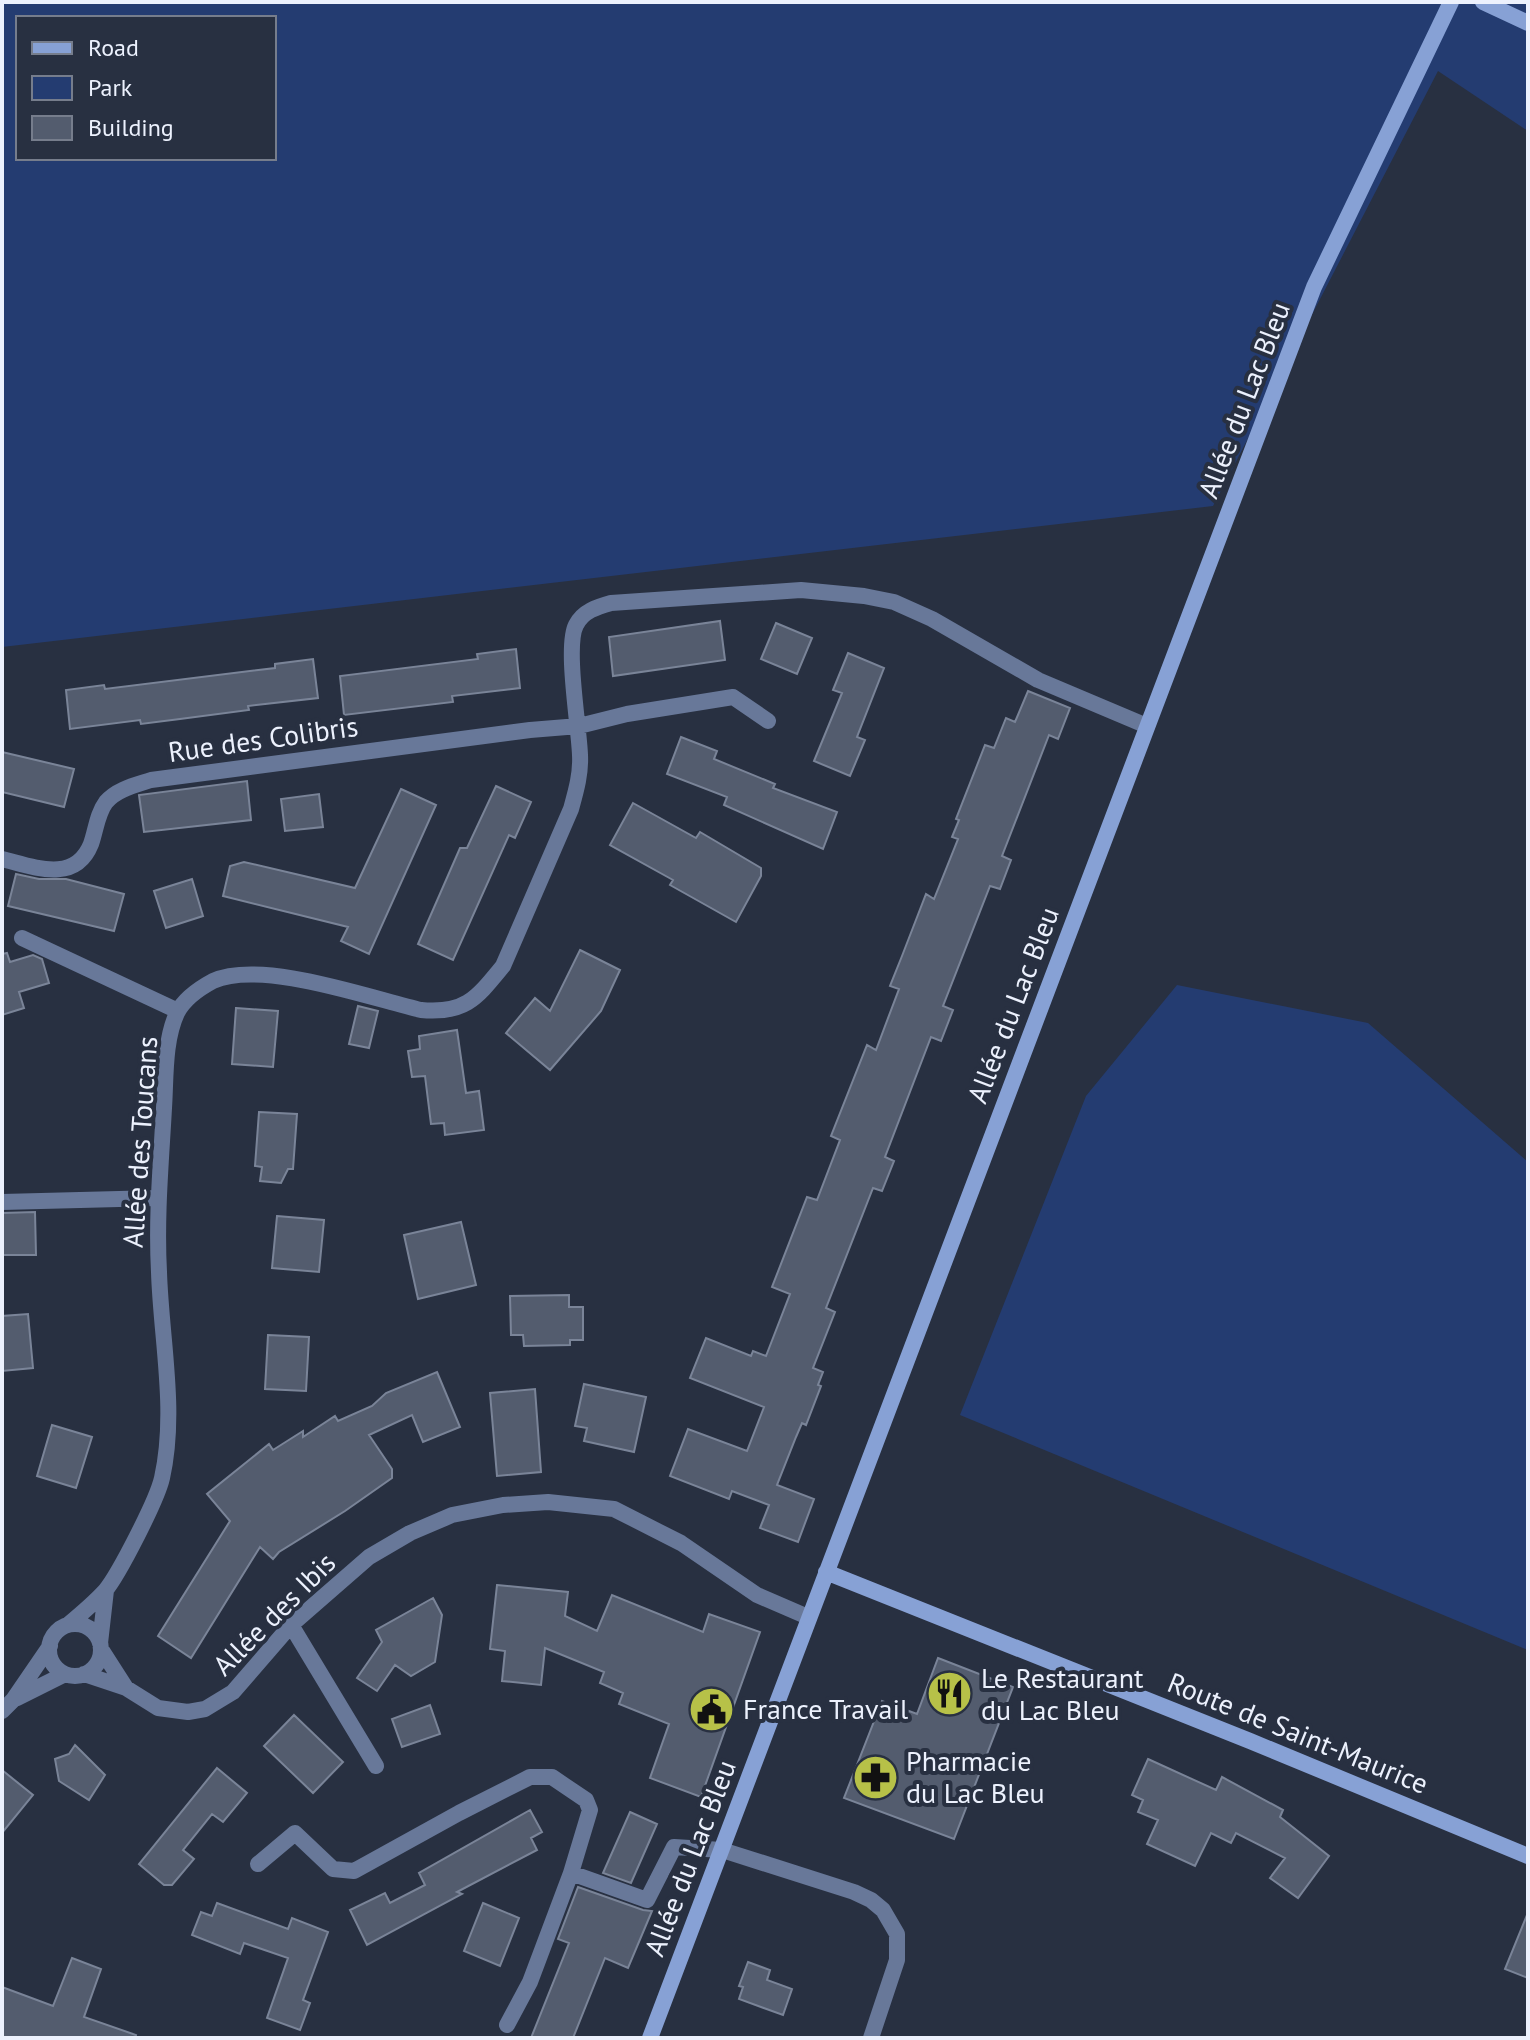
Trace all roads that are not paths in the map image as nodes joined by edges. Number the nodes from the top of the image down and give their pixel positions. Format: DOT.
graph roads {
  1 [pos="1451,2"];
  2 [pos="1483,2"];
  3 [pos="1528,23"];
  4 [pos="768,721"];
  5 [pos="579,726"];
  6 [pos="1147,726"];
  7 [pos="2,859"];
  8 [pos="22,938"];
  9 [pos="178,1011"];
  10 [pos="158,1198"];
  11 [pos="2,1202"];
  12 [pos="826,1572"];
  13 [pos="106,1590"];
  14 [pos="808,1617"];
  15 [pos="69,1624"];
  16 [pos="291,1625"];
  17 [pos="50,1646"];
  18 [pos="100,1646"];
  19 [pos="65,1674"];
  20 [pos="84,1674"];
  21 [pos="126,1688"];
  22 [pos="8,1705"];
  23 [pos="376,1766"];
  24 [pos="722,1850"];
  25 [pos="1528,1856"];
  26 [pos="258,1864"];
  27 [pos="571,1873"];
  28 [pos="507,2025"];
  29 [pos="650,2038"];
  30 [pos="871,2038"];
  1 -- 6 [label="street, Allée du Lac Bleu"];
  2 -- 3 [label="street"];
  4 -- 5 [label="street, Rue des Colibris"];
  5 -- 6 [label="street, Allée des Toucans"];
  5 -- 7 [label="street, Rue des Colibris"];
  5 -- 9 [label="street, Allée des Toucans"];
  6 -- 12 [label="street, Allée du Lac Bleu"];
  8 -- 9 [label="street"];
  9 -- 10 [label="street, Allée des Toucans"];
  10 -- 11 [label="street"];
  10 -- 13 [label="street, Allée des Toucans"];
  12 -- 14 [label="street, Allée du Lac Bleu"];
  12 -- 25 [label="street, Route de Saint-Maurice"];
  13 -- 15 [label="street, Allée des Toucans"];
  13 -- 18 [label="street, Allée des Toucans"];
  14 -- 16 [label="street, Allée des Ibis"];
  14 -- 24 [label="street, Allée du Lac Bleu"];
  15 -- 17 [label="street"];
  15 -- 18 [label="street"];
  16 -- 21 [label="street, Allée des Ibis"];
  16 -- 23 [label="street"];
  17 -- 19 [label="street"];
  17 -- 22 [label="street"];
  18 -- 20 [label="street"];
  18 -- 21 [label="street, Allée des Ibis"];
  19 -- 20 [label="street"];
  19 -- 22 [label="street"];
  20 -- 21 [label="street, Allée des Ibis"];
  24 -- 27 [label="street"];
  24 -- 29 [label="street, Allée du Lac Bleu"];
  24 -- 30 [label="street"];
  26 -- 27 [label="street"];
  27 -- 28 [label="street"];
}
